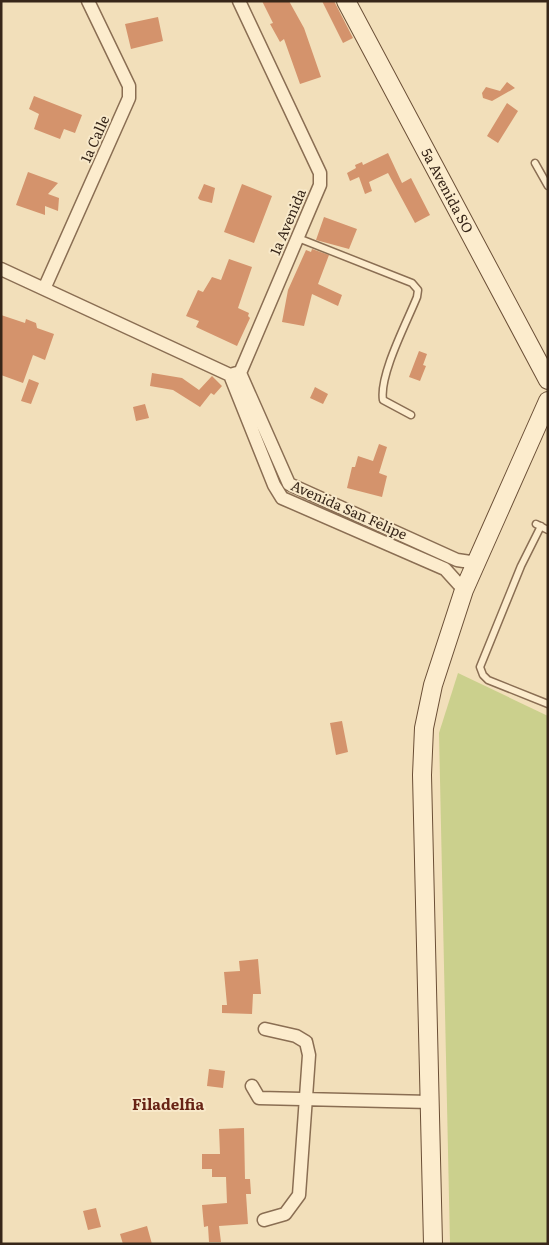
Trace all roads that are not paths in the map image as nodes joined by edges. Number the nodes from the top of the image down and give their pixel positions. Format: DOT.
graph roads {
  1 [pos="88,1"];
  2 [pos="239,1"];
  3 [pos="346,1"];
  4 [pos="535,163"];
  5 [pos="548,186"];
  6 [pos="298,238"];
  7 [pos="1,269"];
  8 [pos="44,288"];
  9 [pos="235,374"];
  10 [pos="548,380"];
  11 [pos="548,401"];
  12 [pos="411,415"];
  13 [pos="548,530"];
  14 [pos="477,563"];
  15 [pos="464,590"];
  16 [pos="548,704"];
  17 [pos="265,1029"];
  18 [pos="252,1086"];
  19 [pos="306,1098"];
  20 [pos="430,1102"];
  21 [pos="264,1220"];
  22 [pos="433,1244"];
  1 -- 8 [label="street, 1a Calle"];
  2 -- 6 [label="street, 1a Avenida"];
  3 -- 10 [label="street, 5a Avenida SO"];
  4 -- 5 [label="lane"];
  6 -- 9 [label="street, 1a Avenida"];
  6 -- 12 [label="lane"];
  7 -- 8 [label="street"];
  8 -- 9 [label="street"];
  9 -- 14 [label="street, Avenida San Felipe"];
  9 -- 15 [label="street, Avenida San Felipe"];
  11 -- 14 [label="street"];
  13 -- 16 [label="lane"];
  14 -- 15 [label="street"];
  15 -- 20 [label="street"];
  17 -- 19 [label="street"];
  18 -- 19 [label="street"];
  19 -- 20 [label="street"];
  19 -- 21 [label="street"];
  20 -- 22 [label="street"];
}
